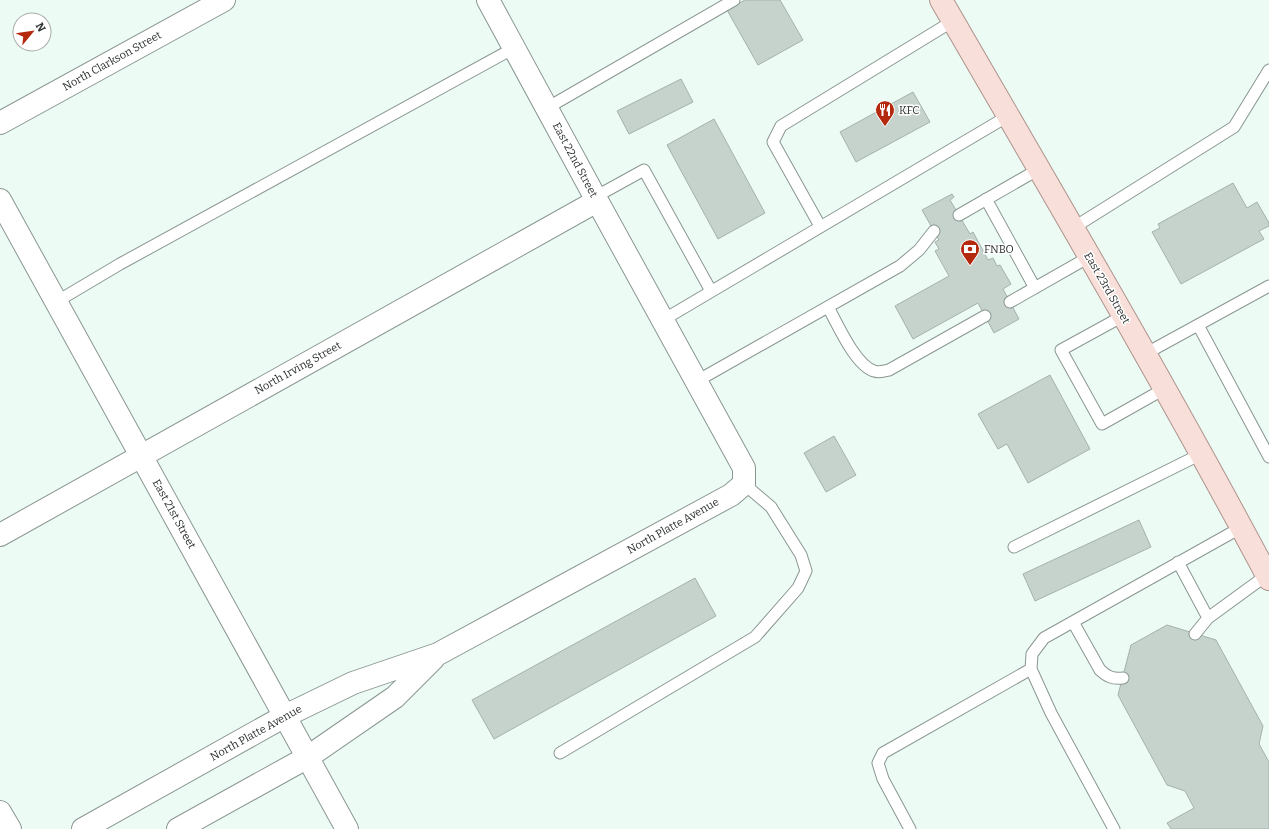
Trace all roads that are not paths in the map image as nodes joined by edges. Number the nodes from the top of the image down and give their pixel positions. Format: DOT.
graph roads {
  1 [pos="224,0"];
  2 [pos="488,0"];
  3 [pos="734,0"];
  4 [pos="941,0"];
  5 [pos="953,21"];
  6 [pos="514,48"];
  7 [pos="1269,70"];
  8 [pos="547,108"];
  9 [pos="1008,116"];
  10 [pos="0,123"];
  11 [pos="1039,169"];
  12 [pos="596,199"];
  13 [pos="986,199"];
  14 [pos="0,200"];
  15 [pos="959,214"];
  16 [pos="820,226"];
  17 [pos="1073,228"];
  18 [pos="934,231"];
  19 [pos="1089,257"];
  20 [pos="1269,286"];
  21 [pos="1035,288"];
  22 [pos="711,291"];
  23 [pos="56,302"];
  24 [pos="1010,302"];
  25 [pos="828,306"];
  26 [pos="985,316"];
  27 [pos="1123,316"];
  28 [pos="663,320"];
  29 [pos="1198,325"];
  30 [pos="1145,354"];
  31 [pos="697,381"];
  32 [pos="1164,389"];
  33 [pos="1201,454"];
  34 [pos="142,455"];
  35 [pos="1269,457"];
  36 [pos="744,484"];
  37 [pos="1242,527"];
  38 [pos="0,535"];
  39 [pos="1014,547"];
  40 [pos="1178,562"];
  41 [pos="1268,577"];
  42 [pos="1208,618"];
  43 [pos="1072,622"];
  44 [pos="1195,634"];
  45 [pos="438,654"];
  46 [pos="1031,669"];
  47 [pos="1123,678"];
  48 [pos="285,716"];
  49 [pos="560,753"];
  50 [pos="308,757"];
  51 [pos="0,812"];
  52 [pos="10,829"];
  53 [pos="83,829"];
  54 [pos="178,829"];
  55 [pos="347,829"];
  56 [pos="910,829"];
  57 [pos="1114,829"];
  1 -- 10 [label="street, North Clarkson Street"];
  2 -- 6 [label="street, East 22nd Street"];
  3 -- 8 [label="lane"];
  4 -- 5 [label="main road, East 23rd Street"];
  5 -- 9 [label="main road, East 23rd Street"];
  5 -- 16 [label="lane"];
  6 -- 8 [label="street, East 22nd Street"];
  6 -- 23 [label="lane"];
  7 -- 17 [label="lane"];
  8 -- 12 [label="street, East 22nd Street"];
  9 -- 11 [label="main road, East 23rd Street"];
  9 -- 16 [label="lane"];
  11 -- 13 [label="lane"];
  11 -- 17 [label="main road, East 23rd Street"];
  12 -- 22 [label="lane"];
  12 -- 28 [label="street, East 22nd Street"];
  12 -- 34 [label="street, North Irving Street"];
  13 -- 15 [label="lane"];
  13 -- 21 [label="lane"];
  14 -- 23 [label="street, East 21st Street"];
  16 -- 22 [label="lane"];
  17 -- 19 [label="main road, East 23rd Street"];
  18 -- 25 [label="lane"];
  19 -- 21 [label="lane"];
  19 -- 27 [label="main road, East 23rd Street"];
  20 -- 29 [label="lane"];
  21 -- 24 [label="lane"];
  22 -- 28 [label="lane"];
  23 -- 34 [label="street, East 21st Street"];
  25 -- 26 [label="lane"];
  25 -- 31 [label="lane"];
  27 -- 30 [label="main road, East 23rd Street"];
  27 -- 32 [label="lane"];
  28 -- 31 [label="street"];
  29 -- 30 [label="lane"];
  29 -- 35 [label="lane"];
  30 -- 32 [label="main road, East 23rd Street"];
  31 -- 36 [label="street"];
  32 -- 33 [label="main road, East 23rd Street"];
  33 -- 37 [label="main road, East 23rd Street"];
  33 -- 39 [label="lane"];
  34 -- 38 [label="street, North Irving Street"];
  34 -- 48 [label="street, East 21st Street"];
  36 -- 45 [label="street, North Platte Avenue"];
  36 -- 49 [label="lane"];
  37 -- 40 [label="lane"];
  37 -- 41 [label="main road, East 23rd Street"];
  40 -- 42 [label="lane"];
  40 -- 43 [label="lane"];
  41 -- 42 [label="lane"];
  42 -- 44 [label="lane"];
  43 -- 46 [label="lane"];
  43 -- 47 [label="lane"];
  45 -- 48 [label="street, North Platte Avenue"];
  45 -- 50 [label="street, North Platte Avenue"];
  46 -- 56 [label="lane"];
  46 -- 57 [label="lane"];
  48 -- 50 [label="street, East 21st Street"];
  48 -- 53 [label="street, North Platte Avenue"];
  50 -- 54 [label="street, North Platte Avenue"];
  50 -- 55 [label="street, East 21st Street"];
  51 -- 52 [label="street"];
}
